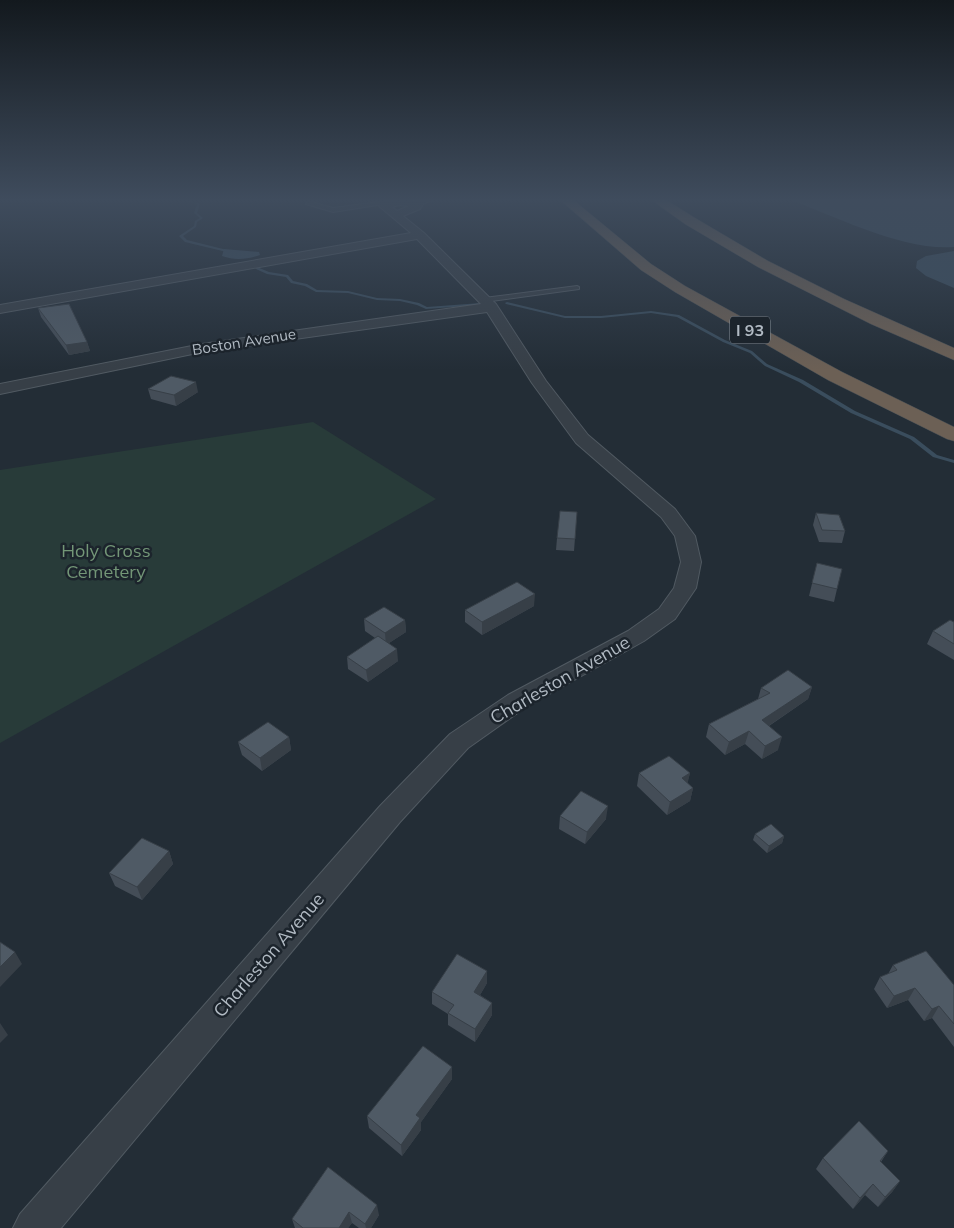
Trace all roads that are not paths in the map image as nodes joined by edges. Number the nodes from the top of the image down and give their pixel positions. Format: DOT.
graph roads {
  1 [pos="305,255"];
  2 [pos="440,255"];
  3 [pos="630,255"];
  4 [pos="750,255"];
  5 [pos="577,288"];
  6 [pos="487,303"];
  7 [pos="0,309"];
  8 [pos="954,355"];
  9 [pos="0,389"];
  10 [pos="954,435"];
  11 [pos="34,1228"];
  1 -- 7 [label="street"];
  2 -- 6 [label="street, Charleston Avenue"];
  3 -- 10 [label="highway, I 93"];
  4 -- 8 [label="highway"];
  5 -- 6 [label="lane"];
  6 -- 9 [label="street, Boston Avenue"];
  6 -- 11 [label="street, Charleston Avenue"];
}
